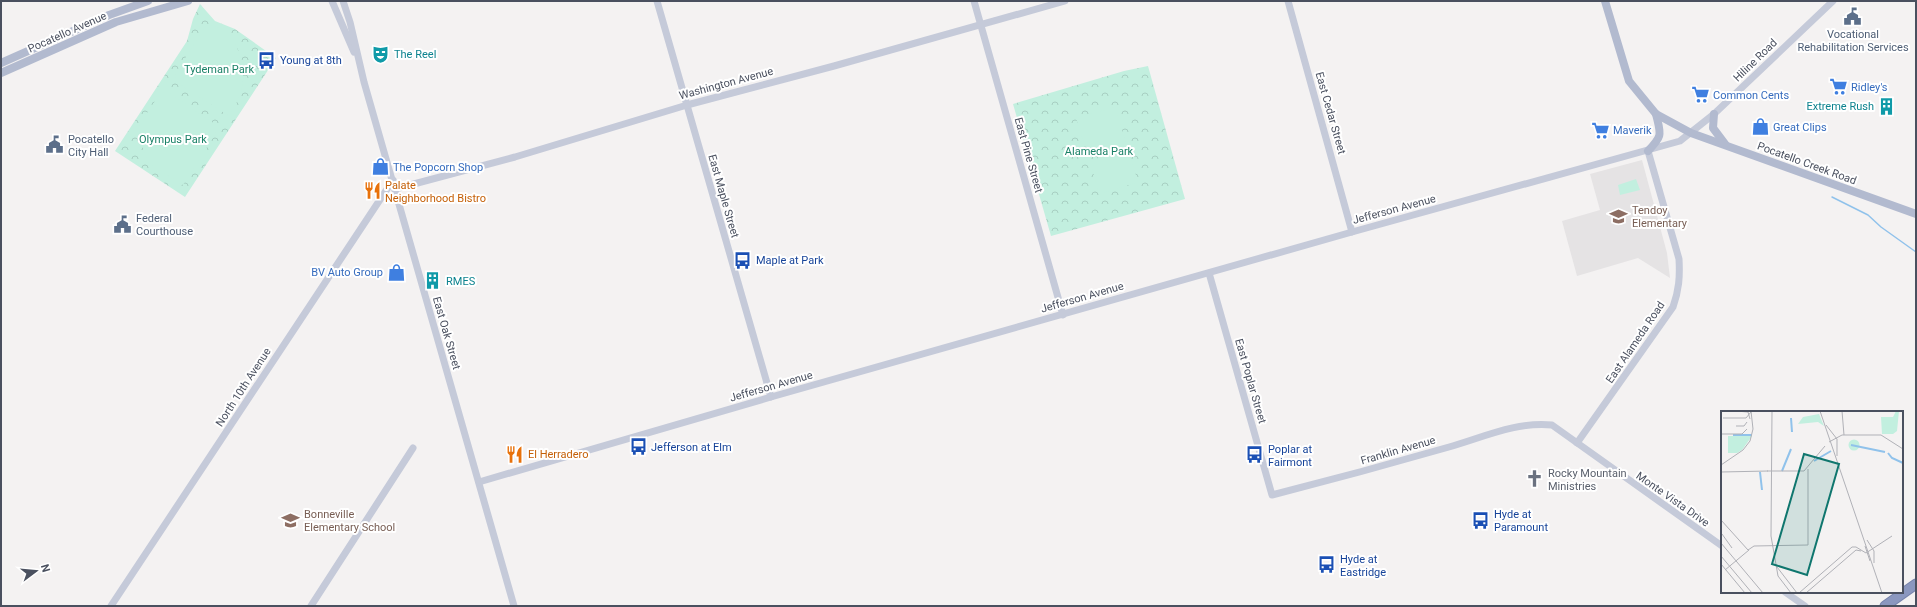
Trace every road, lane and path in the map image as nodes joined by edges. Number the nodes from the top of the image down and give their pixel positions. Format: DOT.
graph roads {
  1 [pos="148,1"];
  2 [pos="188,1"];
  3 [pos="332,1"];
  4 [pos="343,1"];
  5 [pos="657,1"];
  6 [pos="974,1"];
  7 [pos="1064,1"];
  8 [pos="1288,1"];
  9 [pos="1605,1"];
  10 [pos="1833,1"];
  11 [pos="980,25"];
  12 [pos="1,63"];
  13 [pos="360,65"];
  14 [pos="1,73"];
  15 [pos="687,105"];
  16 [pos="1656,114"];
  17 [pos="1714,114"];
  18 [pos="1691,133"];
  19 [pos="1725,144"];
  20 [pos="1648,150"];
  21 [pos="393,180"];
  22 [pos="395,190"];
  23 [pos="1916,214"];
  24 [pos="1352,232"];
  25 [pos="1209,273"];
  26 [pos="1063,315"];
  27 [pos="771,397"];
  28 [pos="1530,425"];
  29 [pos="1577,443"];
  30 [pos="414,448"];
  31 [pos="478,482"];
  32 [pos="1272,495"];
  33 [pos="1721,545"];
  34 [pos="1916,584"];
  35 [pos="1786,593"];
  36 [pos="111,606"];
  37 [pos="311,606"];
  38 [pos="514,606"];
  39 [pos="1805,606"];
  40 [pos="1885,606"];
  1 -- 12 [label="main road, Pocatello Avenue"];
  2 -- 14 [label="main road, Pocatello Avenue"];
  3 -- 13 [label="street, East Oak Street"];
  4 -- 13 [label="street, East Oak Street"];
  5 -- 15 [label="street, East Maple Street"];
  6 -- 11 [label="street, East Pine Street"];
  7 -- 11 [label="street, Washington Avenue"];
  8 -- 24 [label="street, East Cedar Street"];
  9 -- 16 [label="main road"];
  10 -- 17 [label="street, Hiline Road"];
  11 -- 15 [label="street, Washington Avenue"];
  11 -- 26 [label="street, East Pine Street"];
  13 -- 21 [label="street, East Oak Street"];
  15 -- 22 [label="street, Washington Avenue"];
  15 -- 27 [label="street, East Maple Street"];
  16 -- 18 [label="main road"];
  16 -- 20 [label="main road"];
  17 -- 18 [label="street, Hiline Road"];
  17 -- 19 [label="main road"];
  18 -- 19 [label="main road, Pocatello Creek Road"];
  18 -- 20 [label="street, Jefferson Avenue"];
  19 -- 23 [label="main road, Pocatello Creek Road"];
  20 -- 24 [label="street, Jefferson Avenue"];
  20 -- 29 [label="street, East Alameda Road"];
  21 -- 22 [label="street, East Oak Street"];
  21 -- 36 [label="street, North 10th Avenue"];
  22 -- 31 [label="street, East Oak Street"];
  24 -- 25 [label="street, Jefferson Avenue"];
  25 -- 26 [label="street, Jefferson Avenue"];
  25 -- 32 [label="street, East Poplar Street"];
  26 -- 27 [label="street, Jefferson Avenue"];
  27 -- 31 [label="street, Jefferson Avenue"];
  28 -- 29 [label="street, Monte Vista Drive"];
  28 -- 32 [label="street, Franklin Avenue"];
  29 -- 33 [label="street, Monte Vista Drive"];
  30 -- 37 [label="street"];
  31 -- 38 [label="street, East Oak Street"];
  34 -- 40 [label="highway"];
  35 -- 39 [label="street"];
}
